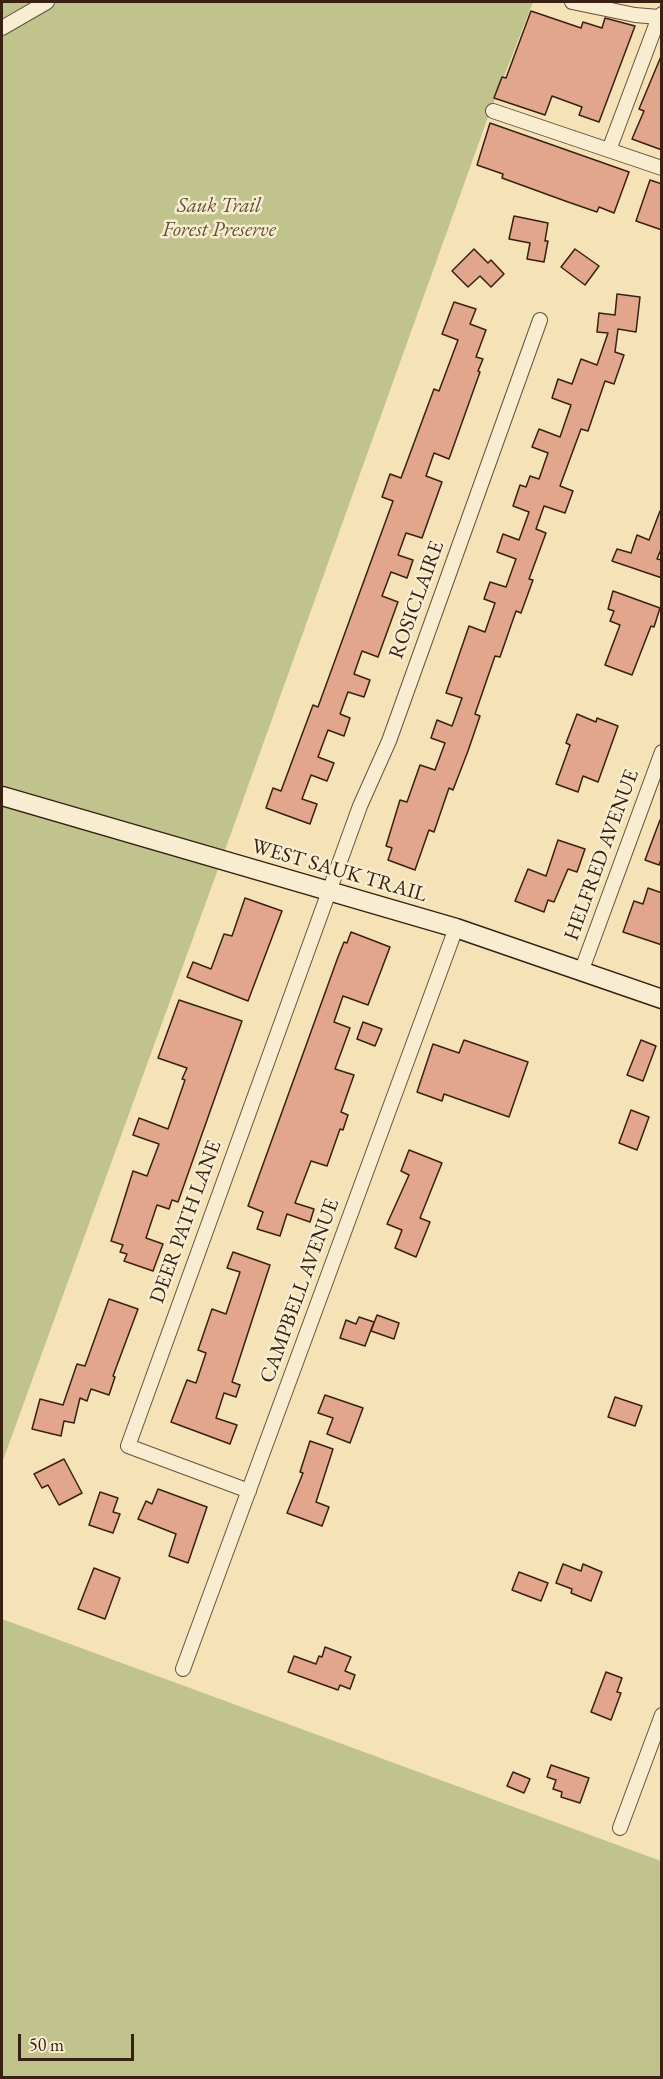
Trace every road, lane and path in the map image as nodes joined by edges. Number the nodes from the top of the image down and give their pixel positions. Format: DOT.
graph roads {
  1 [pos="47,2"];
  2 [pos="572,2"];
  3 [pos="660,16"];
  4 [pos="2,28"];
  5 [pos="493,111"];
  6 [pos="609,150"];
  7 [pos="662,168"];
  8 [pos="540,320"];
  9 [pos="662,752"];
  10 [pos="2,796"];
  11 [pos="328,892"];
  12 [pos="456,928"];
  13 [pos="581,972"];
  14 [pos="662,999"];
  15 [pos="249,1491"];
  16 [pos="183,1669"];
  17 [pos="662,1714"];
  18 [pos="620,1828"];
  1 -- 4 [label="street"];
  2 -- 3 [label="street"];
  3 -- 6 [label="street"];
  5 -- 6 [label="street"];
  6 -- 7 [label="street"];
  8 -- 11 [label="street, ROSICLAIRE"];
  9 -- 13 [label="street, HELFRED AVENUE"];
  10 -- 11 [label="main road, WEST SAUK TRAIL"];
  11 -- 12 [label="main road, WEST SAUK TRAIL"];
  11 -- 15 [label="street, DEER PATH LANE"];
  12 -- 13 [label="main road, WEST SAUK TRAIL"];
  12 -- 15 [label="street, CAMPBELL AVENUE"];
  13 -- 14 [label="main road, WEST SAUK TRAIL"];
  15 -- 16 [label="street, CAMPBELL AVENUE"];
  17 -- 18 [label="street"];
}
